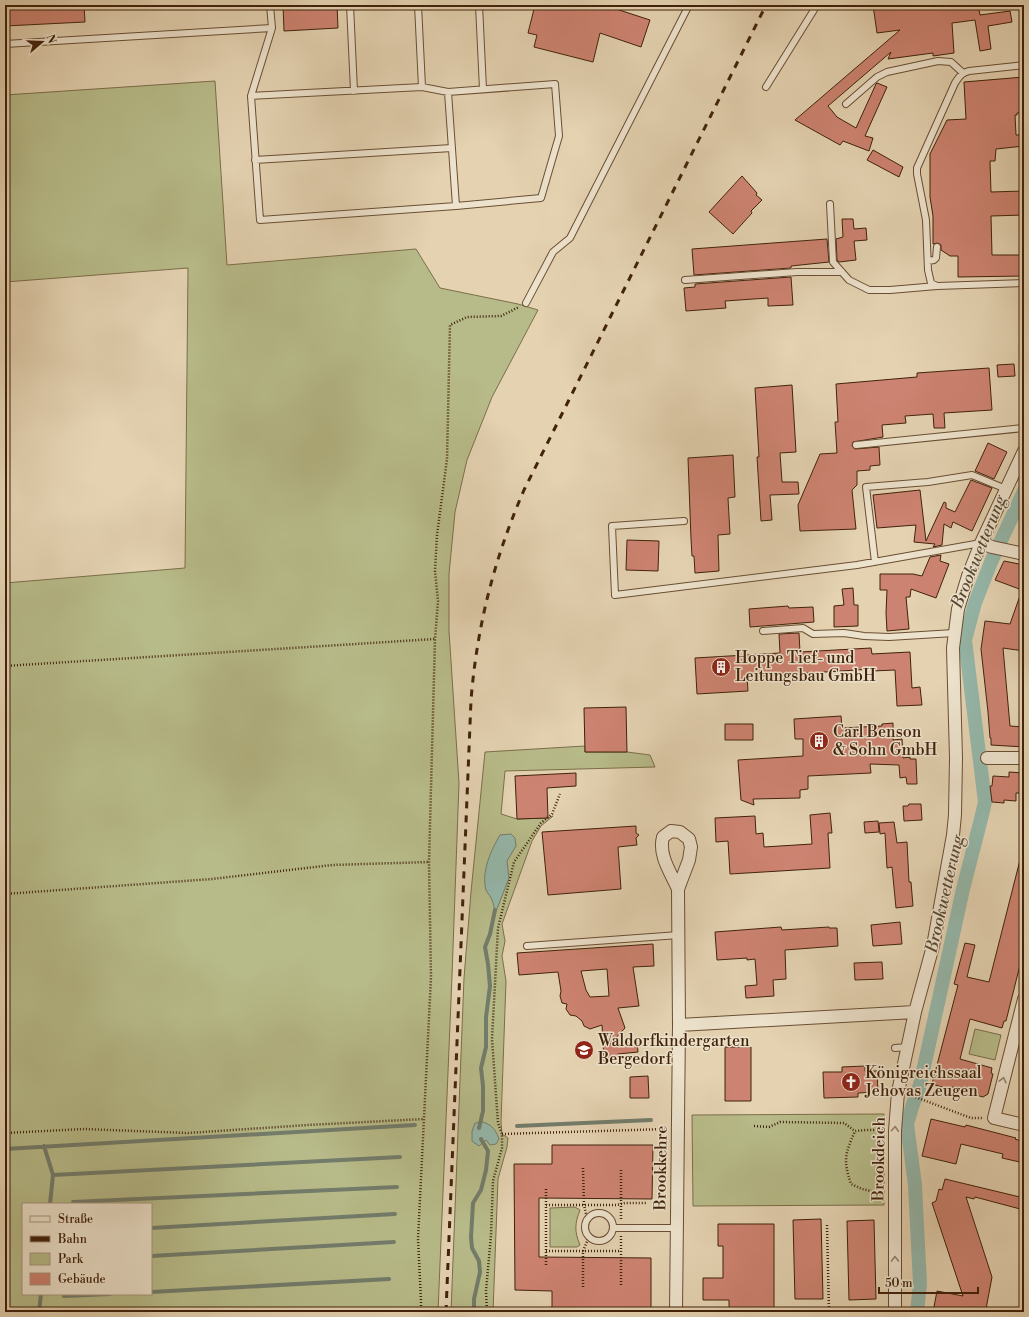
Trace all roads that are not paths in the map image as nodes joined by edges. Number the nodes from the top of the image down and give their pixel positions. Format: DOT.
graph roads {
  1 [pos="270,5"];
  2 [pos="350,5"];
  3 [pos="418,5"];
  4 [pos="478,5"];
  5 [pos="690,5"];
  6 [pos="817,5"];
  7 [pos="272,28"];
  8 [pos="5,44"];
  9 [pos="1024,65"];
  10 [pos="963,73"];
  11 [pos="422,87"];
  12 [pos="766,87"];
  13 [pos="483,89"];
  14 [pos="354,91"];
  15 [pos="448,92"];
  16 [pos="251,96"];
  17 [pos="846,104"];
  18 [pos="452,148"];
  19 [pos="255,160"];
  20 [pos="830,204"];
  21 [pos="456,206"];
  22 [pos="937,248"];
  23 [pos="928,261"];
  24 [pos="842,272"];
  25 [pos="685,280"];
  26 [pos="1024,283"];
  27 [pos="937,286"];
  28 [pos="526,303"];
  29 [pos="1024,428"];
  30 [pos="856,444"];
  31 [pos="1024,451"];
  32 [pos="1006,489"];
  33 [pos="684,521"];
  34 [pos="986,545"];
  35 [pos="1024,554"];
  36 [pos="874,562"];
  37 [pos="763,631"];
  38 [pos="954,633"];
  39 [pos="987,758"];
  40 [pos="1024,758"];
  41 [pos="678,890"];
  42 [pos="679,935"];
  43 [pos="527,946"];
  44 [pos="1024,1000"];
  45 [pos="915,1012"];
  46 [pos="679,1024"];
  47 [pos="908,1047"];
  48 [pos="895,1048"];
  49 [pos="1024,1125"];
  50 [pos="614,1228"];
  51 [pos="676,1228"];
  52 [pos="676,1312"];
  53 [pos="895,1312"];
  1 -- 7 [label="lane"];
  2 -- 14 [label="lane"];
  3 -- 11 [label="lane"];
  4 -- 13 [label="lane"];
  5 -- 28 [label="lane"];
  6 -- 12 [label="lane"];
  7 -- 8 [label="lane"];
  7 -- 16 [label="lane"];
  9 -- 10 [label="lane"];
  10 -- 17 [label="lane"];
  10 -- 23 [label="lane"];
  11 -- 14 [label="lane"];
  11 -- 15 [label="lane"];
  13 -- 15 [label="lane"];
  13 -- 21 [label="lane"];
  14 -- 16 [label="lane"];
  15 -- 18 [label="lane"];
  16 -- 19 [label="lane"];
  18 -- 19 [label="lane"];
  18 -- 21 [label="lane"];
  19 -- 21 [label="lane"];
  20 -- 24 [label="lane"];
  22 -- 23 [label="lane"];
  23 -- 27 [label="lane"];
  24 -- 25 [label="lane"];
  24 -- 27 [label="lane"];
  26 -- 27 [label="lane"];
  29 -- 30 [label="lane"];
  31 -- 32 [label="street, Brookdeich"];
  32 -- 34 [label="street, Brookdeich"];
  32 -- 36 [label="lane"];
  33 -- 36 [label="lane"];
  34 -- 35 [label="street"];
  34 -- 36 [label="lane"];
  34 -- 38 [label="street, Brookdeich"];
  37 -- 38 [label="lane"];
  38 -- 45 [label="street, Brookdeich"];
  39 -- 40 [label="street"];
  41 -- 42 [label="street, Brookkehre"];
  42 -- 43 [label="lane"];
  42 -- 46 [label="street, Brookkehre"];
  49 -- 44 [label="street, one-way"];
  45 -- 46 [label="street"];
  45 -- 47 [label="street, Brookdeich"];
  46 -- 51 [label="street, Brookkehre"];
  47 -- 48 [label="lane"];
  53 -- 47 [label="street, Brookdeich, one-way"];
  50 -- 50 [label="lane"];
  50 -- 51 [label="lane"];
  51 -- 52 [label="street, Brookkehre"];
}
